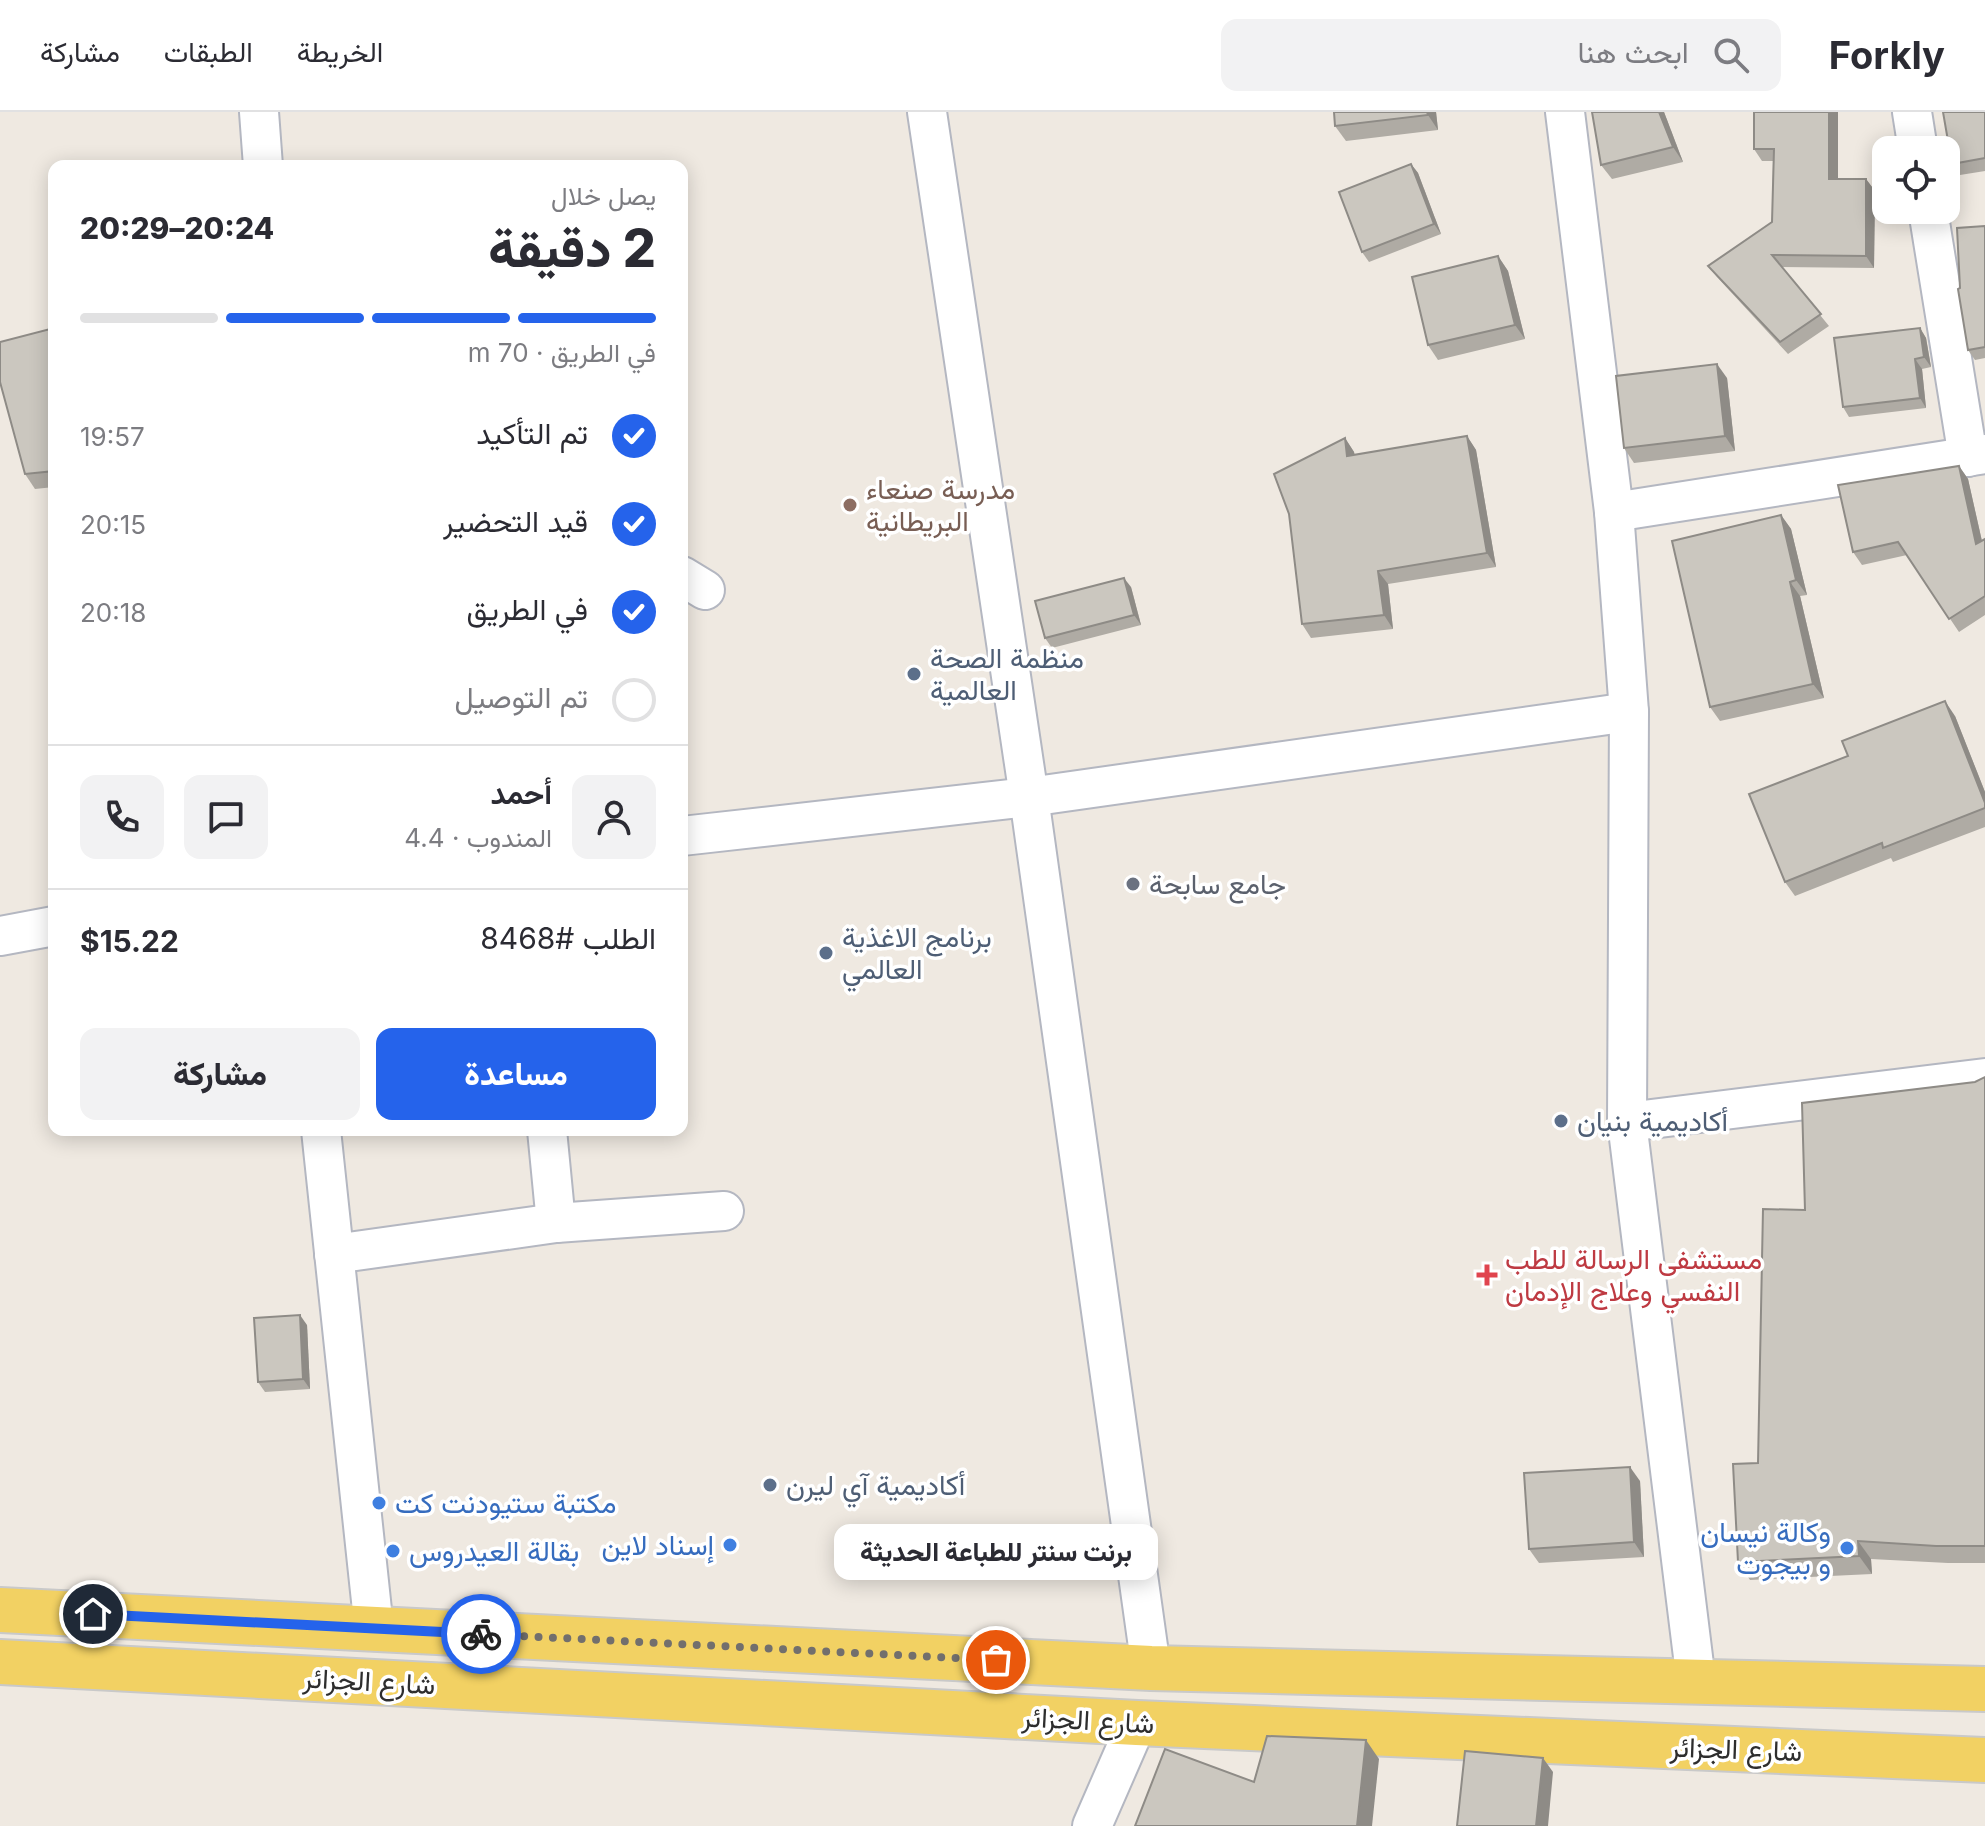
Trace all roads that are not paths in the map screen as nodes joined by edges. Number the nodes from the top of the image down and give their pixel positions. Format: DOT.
graph roads {
  1 [pos="259,112"];
  2 [pos="927,112"];
  3 [pos="1565,112"];
  4 [pos="1912,112"];
  5 [pos="1916,136"];
  6 [pos="263,160"];
  7 [pos="1931,224"];
  8 [pos="1976,455"];
  9 [pos="1614,512"];
  10 [pos="1629,712"];
  11 [pos="1029,797"];
  12 [pos="688,835"];
  13 [pos="48,927"];
  14 [pos="0,936"];
  15 [pos="1985,1078"];
  16 [pos="1627,1122"];
  17 [pos="322,1136"];
  18 [pos="548,1136"];
  19 [pos="724,1211"];
  20 [pos="556,1223"];
  21 [pos="334,1254"];
  22 [pos="0,1610"];
  23 [pos="374,1629"];
  24 [pos="0,1662"];
  25 [pos="1151,1668"];
  26 [pos="1696,1681"];
  27 [pos="1985,1689"];
  28 [pos="1137,1723"];
  29 [pos="1985,1760"];
  30 [pos="1092,1826"];
  1 -- 6 [label="street"];
  2 -- 11 [label="street"];
  3 -- 9 [label="street"];
  4 -- 5 [label="street"];
  7 -- 8 [label="street"];
  8 -- 9 [label="street"];
  9 -- 10 [label="street"];
  10 -- 11 [label="street"];
  10 -- 16 [label="street"];
  11 -- 12 [label="street"];
  11 -- 25 [label="street"];
  13 -- 14 [label="street"];
  15 -- 16 [label="street"];
  16 -- 26 [label="street"];
  17 -- 21 [label="street"];
  18 -- 20 [label="street"];
  19 -- 20 [label="street"];
  20 -- 21 [label="street"];
  21 -- 23 [label="street"];
  22 -- 23 [label="main road, شارع الجزائر"];
  23 -- 25 [label="main road, شارع الجزائر"];
  24 -- 28 [label="main road, شارع الجزائر"];
  25 -- 26 [label="main road, شارع الجزائر"];
  25 -- 28 [label="main road"];
  26 -- 27 [label="main road, شارع الجزائر"];
  28 -- 29 [label="main road, شارع الجزائر"];
  28 -- 30 [label="street"];
}
